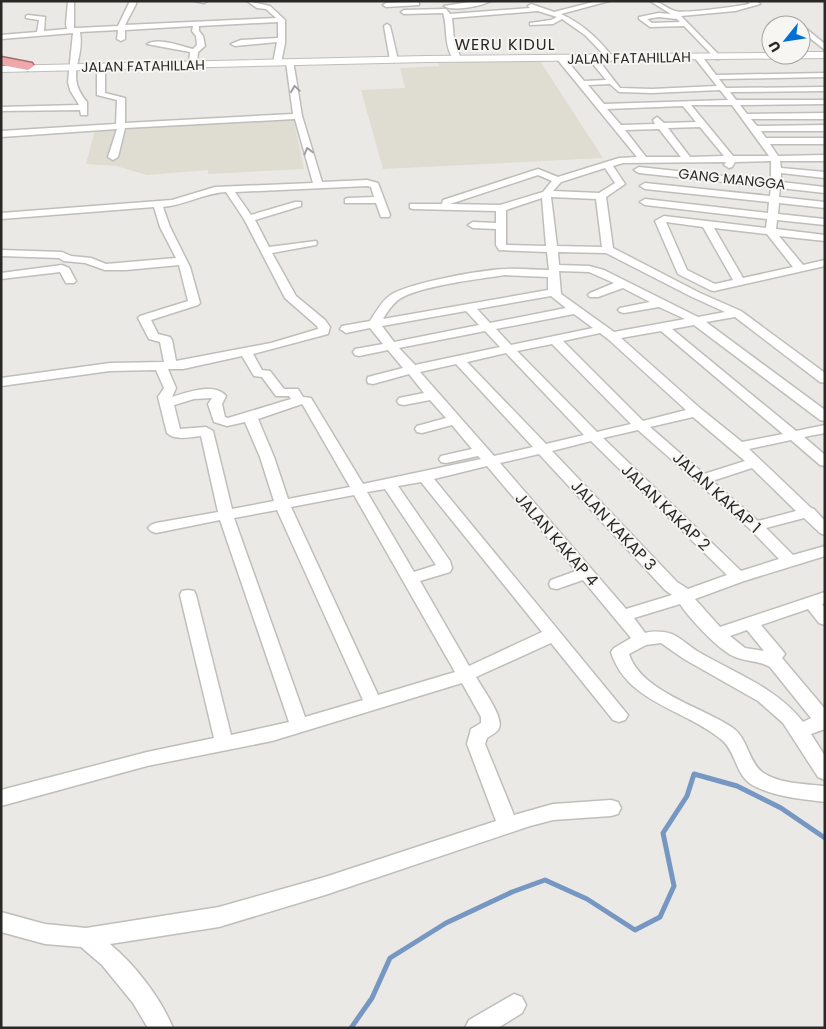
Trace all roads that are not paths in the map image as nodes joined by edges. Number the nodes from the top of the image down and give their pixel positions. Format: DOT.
graph roads {
  1 [pos="70,1"];
  2 [pos="128,1"];
  3 [pos="133,1"];
  4 [pos="197,1"];
  5 [pos="204,1"];
  6 [pos="250,1"];
  7 [pos="488,1"];
  8 [pos="606,1"];
  9 [pos="653,1"];
  10 [pos="750,1"];
  11 [pos="124,2"];
  12 [pos="523,2"];
  13 [pos="396,3"];
  14 [pos="471,4"];
  15 [pos="559,4"];
  16 [pos="386,5"];
  17 [pos="539,9"];
  18 [pos="573,9"];
  19 [pos="404,12"];
  20 [pos="553,14"];
  21 [pos="478,15"];
  22 [pos="448,16"];
  23 [pos="678,16"];
  24 [pos="561,17"];
  25 [pos="28,18"];
  26 [pos="282,20"];
  27 [pos="78,22"];
  28 [pos="195,23"];
  29 [pos="532,24"];
  30 [pos="684,24"];
  31 [pos="161,25"];
  32 [pos="387,26"];
  33 [pos="122,27"];
  34 [pos="73,29"];
  35 [pos="18,31"];
  36 [pos="1,32"];
  37 [pos="41,33"];
  38 [pos="166,36"];
  39 [pos="811,36"];
  40 [pos="1,37"];
  41 [pos="121,39"];
  42 [pos="281,40"];
  43 [pos="151,44"];
  44 [pos="235,44"];
  45 [pos="825,48"];
  46 [pos="194,51"];
  47 [pos="825,55"];
  48 [pos="716,57"];
  49 [pos="698,58"];
  50 [pos="457,59"];
  51 [pos="561,59"];
  52 [pos="593,59"];
  53 [pos="610,59"];
  54 [pos="394,60"];
  55 [pos="1,61"];
  56 [pos="282,62"];
  57 [pos="193,63"];
  58 [pos="76,66"];
  59 [pos="1,67"];
  60 [pos="26,67"];
  61 [pos="101,67"];
  62 [pos="1,74"];
  63 [pos="825,75"];
  64 [pos="809,76"];
  65 [pos="712,77"];
  66 [pos="612,82"];
  67 [pos="582,83"];
  68 [pos="723,89"];
  69 [pos="619,90"];
  70 [pos="823,90"];
  71 [pos="670,96"];
  72 [pos="626,98"];
  73 [pos="825,102"];
  74 [pos="685,103"];
  75 [pos="732,103"];
  76 [pos="645,105"];
  77 [pos="634,106"];
  78 [pos="84,107"];
  79 [pos="602,107"];
  80 [pos="1,109"];
  81 [pos="298,116"];
  82 [pos="825,116"];
  83 [pos="744,117"];
  84 [pos="704,124"];
  85 [pos="121,125"];
  86 [pos="661,126"];
  87 [pos="618,128"];
  88 [pos="825,128"];
  89 [pos="754,129"];
  90 [pos="80,130"];
  91 [pos="1,134"];
  92 [pos="825,140"];
  93 [pos="764,141"];
  94 [pos="113,157"];
  95 [pos="775,158"];
  96 [pos="730,159"];
  97 [pos="825,159"];
  98 [pos="644,160"];
  99 [pos="687,160"];
  100 [pos="608,165"];
  101 [pos="590,169"];
  102 [pos="639,170"];
  103 [pos="777,170"];
  104 [pos="538,172"];
  105 [pos="825,175"];
  106 [pos="726,178"];
  107 [pos="558,180"];
  108 [pos="776,184"];
  109 [pos="318,185"];
  110 [pos="645,186"];
  111 [pos="229,190"];
  112 [pos="825,190"];
  113 [pos="546,194"];
  114 [pos="601,196"];
  115 [pos="773,199"];
  116 [pos="379,200"];
  117 [pos="348,201"];
  118 [pos="645,202"];
  119 [pos="158,204"];
  120 [pos="298,204"];
  121 [pos="825,205"];
  122 [pos="413,206"];
  123 [pos="435,206"];
  124 [pos="501,208"];
  125 [pos="385,215"];
  126 [pos="1,216"];
  127 [pos="772,216"];
  128 [pos="250,219"];
  129 [pos="825,222"];
  130 [pos="707,224"];
  131 [pos="473,225"];
  132 [pos="501,226"];
  133 [pos="771,232"];
  134 [pos="825,238"];
  135 [pos="312,243"];
  136 [pos="551,250"];
  137 [pos="608,250"];
  138 [pos="266,251"];
  139 [pos="1,253"];
  140 [pos="182,261"];
  141 [pos="825,263"];
  142 [pos="800,268"];
  143 [pos="554,271"];
  144 [pos="1,276"];
  145 [pos="70,281"];
  146 [pos="740,282"];
  147 [pos="623,284"];
  148 [pos="554,292"];
  149 [pos="594,295"];
  150 [pos="660,303"];
  151 [pos="468,306"];
  152 [pos="574,310"];
  153 [pos="624,310"];
  154 [pos="737,313"];
  155 [pos="694,320"];
  156 [pos="375,323"];
  157 [pos="663,326"];
  158 [pos="488,327"];
  159 [pos="346,329"];
  160 [pos="607,333"];
  161 [pos="555,340"];
  162 [pos="390,346"];
  163 [pos="509,350"];
  164 [pos="246,352"];
  165 [pos="359,352"];
  166 [pos="459,360"];
  167 [pos="166,367"];
  168 [pos="411,370"];
  169 [pos="825,379"];
  170 [pos="373,380"];
  171 [pos="1,382"];
  172 [pos="433,395"];
  173 [pos="298,400"];
  174 [pos="404,401"];
  175 [pos="166,403"];
  176 [pos="696,412"];
  177 [pos="250,417"];
  178 [pos="825,417"];
  179 [pos="455,420"];
  180 [pos="223,422"];
  181 [pos="640,425"];
  182 [pos="422,429"];
  183 [pos="825,429"];
  184 [pos="206,431"];
  185 [pos="593,436"];
  186 [pos="795,436"];
  187 [pos="739,448"];
  188 [pos="544,450"];
  189 [pos="486,457"];
  190 [pos="446,459"];
  191 [pos="755,462"];
  192 [pos="825,462"];
  193 [pos="425,477"];
  194 [pos="702,479"];
  195 [pos="389,484"];
  196 [pos="358,489"];
  197 [pos="282,504"];
  198 [pos="809,512"];
  199 [pos="226,515"];
  200 [pos="755,526"];
  201 [pos="156,528"];
  202 [pos="825,530"];
  203 [pos="825,551"];
  204 [pos="791,562"];
  205 [pos="586,573"];
  206 [pos="738,577"];
  207 [pos="410,579"];
  208 [pos="557,584"];
  209 [pos="188,595"];
  210 [pos="686,596"];
  211 [pos="818,600"];
  212 [pos="623,616"];
  213 [pos="825,619"];
  214 [pos="750,623"];
  215 [pos="720,634"];
  216 [pos="552,635"];
  217 [pos="641,640"];
  218 [pos="772,660"];
  219 [pos="466,674"];
  220 [pos="372,702"];
  221 [pos="619,714"];
  222 [pos="824,721"];
  223 [pos="299,725"];
  224 [pos="800,732"];
  225 [pos="224,743"];
  226 [pos="825,772"];
  227 [pos="825,794"];
  228 [pos="1,798"];
  229 [pos="611,808"];
  230 [pos="508,825"];
  231 [pos="1,922"];
  232 [pos="86,938"];
  233 [pos="514,1006"];
  234 [pos="161,1028"];
  235 [pos="477,1028"];
  1 -- 34 [label="street"];
  2 -- 11 [label="street"];
  3 -- 33 [label="street"];
  4 -- 5 [label="street"];
  6 -- 26 [label="street"];
  7 -- 14 [label="street"];
  8 -- 18 [label="street"];
  9 -- 23 [label="street"];
  10 -- 23 [label="street"];
  12 -- 17 [label="street"];
  13 -- 14 [label="street"];
  13 -- 16 [label="street"];
  14 -- 21 [label="street"];
  15 -- 18 [label="street"];
  17 -- 20 [label="street"];
  17 -- 21 [label="street"];
  18 -- 20 [label="street"];
  19 -- 22 [label="street"];
  20 -- 24 [label="street"];
  21 -- 22 [label="street"];
  22 -- 50 [label="street"];
  23 -- 30 [label="street"];
  23 -- 30 [label="street"];
  24 -- 29 [label="street"];
  24 -- 53 [label="street"];
  25 -- 37 [label="street"];
  26 -- 28 [label="street"];
  26 -- 42 [label="street"];
  27 -- 34 [label="street"];
  28 -- 31 [label="street"];
  28 -- 46 [label="street"];
  30 -- 48 [label="street"];
  31 -- 33 [label="street"];
  31 -- 38 [label="street"];
  32 -- 54 [label="street"];
  33 -- 34 [label="street"];
  33 -- 41 [label="street"];
  34 -- 37 [label="street"];
  34 -- 58 [label="street"];
  35 -- 36 [label="street"];
  37 -- 40 [label="street"];
  39 -- 45 [label="street"];
  42 -- 44 [label="street"];
  42 -- 56 [label="street"];
  43 -- 46 [label="street"];
  46 -- 57 [label="street"];
  47 -- 48 [label="street, JALAN FATAHILLAH"];
  48 -- 49 [label="street, JALAN FATAHILLAH"];
  49 -- 53 [label="street, JALAN FATAHILLAH"];
  49 -- 65 [label="street"];
  50 -- 51 [label="street, JALAN FATAHILLAH"];
  50 -- 54 [label="street, JALAN FATAHILLAH"];
  51 -- 52 [label="street, JALAN FATAHILLAH"];
  51 -- 67 [label="street"];
  52 -- 53 [label="street, JALAN FATAHILLAH"];
  52 -- 66 [label="street"];
  54 -- 56 [label="street, JALAN FATAHILLAH"];
  55 -- 60 [label="highway"];
  56 -- 57 [label="street, JALAN FATAHILLAH"];
  56 -- 61 [label="street, JALAN FATAHILLAH"];
  81 -- 56 [label="street, one-way"];
  57 -- 58 [label="street, JALAN FATAHILLAH"];
  58 -- 60 [label="street, JALAN FATAHILLAH"];
  58 -- 61 [label="street, JALAN FATAHILLAH"];
  58 -- 78 [label="street"];
  59 -- 60 [label="street, JALAN FATAHILLAH"];
  60 -- 62 [label="highway"];
  61 -- 85 [label="street"];
  63 -- 64 [label="street"];
  64 -- 65 [label="street"];
  64 -- 70 [label="street"];
  65 -- 68 [label="street"];
  66 -- 67 [label="street"];
  66 -- 69 [label="street"];
  67 -- 79 [label="street"];
  68 -- 69 [label="street"];
  68 -- 70 [label="street"];
  68 -- 75 [label="street"];
  69 -- 72 [label="street"];
  71 -- 72 [label="street"];
  72 -- 77 [label="street"];
  73 -- 75 [label="street"];
  74 -- 75 [label="street"];
  74 -- 76 [label="street"];
  74 -- 84 [label="street"];
  75 -- 83 [label="street"];
  76 -- 77 [label="street"];
  76 -- 86 [label="street"];
  77 -- 79 [label="street"];
  78 -- 80 [label="street"];
  78 -- 90 [label="street"];
  79 -- 87 [label="street"];
  81 -- 85 [label="street"];
  109 -- 81 [label="street, one-way"];
  82 -- 83 [label="street"];
  83 -- 89 [label="street"];
  84 -- 86 [label="street"];
  84 -- 96 [label="street"];
  85 -- 90 [label="street"];
  85 -- 94 [label="street"];
  86 -- 87 [label="street"];
  86 -- 99 [label="street"];
  87 -- 98 [label="street"];
  88 -- 89 [label="street"];
  89 -- 93 [label="street"];
  90 -- 91 [label="street"];
  92 -- 93 [label="street"];
  93 -- 95 [label="street"];
  95 -- 96 [label="street"];
  95 -- 97 [label="street"];
  95 -- 103 [label="street"];
  96 -- 99 [label="street"];
  96 -- 106 [label="street"];
  98 -- 99 [label="street"];
  98 -- 100 [label="street"];
  100 -- 101 [label="street"];
  100 -- 114 [label="street"];
  101 -- 104 [label="street"];
  101 -- 107 [label="street"];
  102 -- 106 [label="street, GANG MANGGA"];
  103 -- 105 [label="street"];
  103 -- 108 [label="street"];
  104 -- 107 [label="street"];
  104 -- 123 [label="street"];
  106 -- 108 [label="street, GANG MANGGA"];
  107 -- 113 [label="street"];
  108 -- 112 [label="street, GANG MANGGA"];
  108 -- 115 [label="street"];
  109 -- 111 [label="street"];
  109 -- 116 [label="street"];
  110 -- 115 [label="street"];
  111 -- 119 [label="street"];
  111 -- 128 [label="street"];
  113 -- 114 [label="street"];
  113 -- 124 [label="street"];
  113 -- 136 [label="street"];
  114 -- 137 [label="street"];
  115 -- 121 [label="street"];
  115 -- 127 [label="street"];
  116 -- 117 [label="street"];
  116 -- 125 [label="street"];
  118 -- 127 [label="street"];
  119 -- 126 [label="street"];
  119 -- 140 [label="street"];
  120 -- 128 [label="street"];
  122 -- 123 [label="street"];
  123 -- 124 [label="street"];
  124 -- 132 [label="street"];
  127 -- 129 [label="street"];
  127 -- 133 [label="street"];
  128 -- 138 [label="street"];
  130 -- 133 [label="street"];
  130 -- 146 [label="street"];
  130 -- 146 [label="street"];
  131 -- 132 [label="street"];
  132 -- 136 [label="street"];
  133 -- 134 [label="street"];
  133 -- 142 [label="street"];
  135 -- 138 [label="street"];
  136 -- 137 [label="street"];
  136 -- 143 [label="street"];
  137 -- 154 [label="street"];
  138 -- 164 [label="street"];
  139 -- 140 [label="street"];
  140 -- 167 [label="street"];
  141 -- 142 [label="street"];
  142 -- 146 [label="street"];
  143 -- 147 [label="street"];
  143 -- 148 [label="street"];
  143 -- 156 [label="street"];
  144 -- 145 [label="street"];
  147 -- 149 [label="street"];
  147 -- 150 [label="street"];
  148 -- 151 [label="street"];
  148 -- 152 [label="street"];
  150 -- 153 [label="street"];
  150 -- 155 [label="street"];
  151 -- 156 [label="street"];
  151 -- 158 [label="street, JALAN KAKAP 2"];
  152 -- 158 [label="street"];
  152 -- 160 [label="street"];
  154 -- 155 [label="street"];
  154 -- 169 [label="street"];
  155 -- 157 [label="street"];
  155 -- 178 [label="street"];
  156 -- 159 [label="street"];
  156 -- 162 [label="street, JALAN KAKAP 4"];
  157 -- 160 [label="street"];
  157 -- 186 [label="street"];
  158 -- 162 [label="street"];
  158 -- 163 [label="street, JALAN KAKAP 2"];
  160 -- 161 [label="street"];
  160 -- 176 [label="street"];
  161 -- 163 [label="street"];
  161 -- 181 [label="street, JALAN KAKAP 1"];
  162 -- 165 [label="street"];
  162 -- 168 [label="street, JALAN KAKAP 4"];
  163 -- 166 [label="street"];
  163 -- 185 [label="street, JALAN KAKAP 2"];
  164 -- 167 [label="street"];
  164 -- 173 [label="street"];
  166 -- 168 [label="street"];
  166 -- 188 [label="street, JALAN KAKAP 3"];
  167 -- 171 [label="street"];
  167 -- 175 [label="street"];
  168 -- 170 [label="street"];
  168 -- 172 [label="street, JALAN KAKAP 4"];
  172 -- 174 [label="street"];
  172 -- 179 [label="street, JALAN KAKAP 4"];
  173 -- 177 [label="street"];
  173 -- 196 [label="street"];
  175 -- 180 [label="street"];
  175 -- 184 [label="street"];
  176 -- 181 [label="street"];
  176 -- 187 [label="street"];
  177 -- 180 [label="street"];
  177 -- 197 [label="street"];
  179 -- 182 [label="street"];
  179 -- 189 [label="street, JALAN KAKAP 4"];
  180 -- 184 [label="street"];
  181 -- 185 [label="street"];
  181 -- 194 [label="street, JALAN KAKAP 1"];
  183 -- 186 [label="street"];
  184 -- 199 [label="street"];
  185 -- 188 [label="street"];
  185 -- 206 [label="street, JALAN KAKAP 2"];
  186 -- 187 [label="street"];
  186 -- 192 [label="street"];
  187 -- 191 [label="street"];
  188 -- 189 [label="street"];
  188 -- 210 [label="street, JALAN KAKAP 3"];
  189 -- 190 [label="street"];
  189 -- 193 [label="street"];
  189 -- 205 [label="street, JALAN KAKAP 4"];
  191 -- 194 [label="street"];
  191 -- 198 [label="street"];
  193 -- 195 [label="street"];
  193 -- 216 [label="street"];
  194 -- 200 [label="street, JALAN KAKAP 1"];
  195 -- 196 [label="street"];
  195 -- 207 [label="street"];
  196 -- 197 [label="street"];
  196 -- 207 [label="street"];
  197 -- 199 [label="street"];
  197 -- 220 [label="street"];
  198 -- 200 [label="street"];
  198 -- 202 [label="street"];
  199 -- 201 [label="street"];
  199 -- 223 [label="street"];
  200 -- 204 [label="street, JALAN KAKAP 1"];
  203 -- 204 [label="street"];
  204 -- 206 [label="street"];
  205 -- 208 [label="street"];
  205 -- 212 [label="street, JALAN KAKAP 4"];
  206 -- 210 [label="street"];
  207 -- 219 [label="street"];
  209 -- 225 [label="street"];
  210 -- 212 [label="street"];
  210 -- 215 [label="street, JALAN KAKAP 3"];
  211 -- 213 [label="street"];
  211 -- 214 [label="street"];
  212 -- 217 [label="street, JALAN KAKAP 4"];
  214 -- 215 [label="street"];
  214 -- 218 [label="street"];
  215 -- 218 [label="street, JALAN KAKAP 3"];
  216 -- 219 [label="street"];
  216 -- 221 [label="street"];
  217 -- 224 [label="street"];
  217 -- 227 [label="street"];
  218 -- 222 [label="street"];
  219 -- 220 [label="street"];
  219 -- 230 [label="street"];
  220 -- 223 [label="street"];
  222 -- 224 [label="street"];
  223 -- 225 [label="street"];
  224 -- 226 [label="street"];
  225 -- 228 [label="street"];
  229 -- 230 [label="street"];
  230 -- 232 [label="street"];
  231 -- 232 [label="street"];
  232 -- 234 [label="street"];
  233 -- 235 [label="street"];
}
